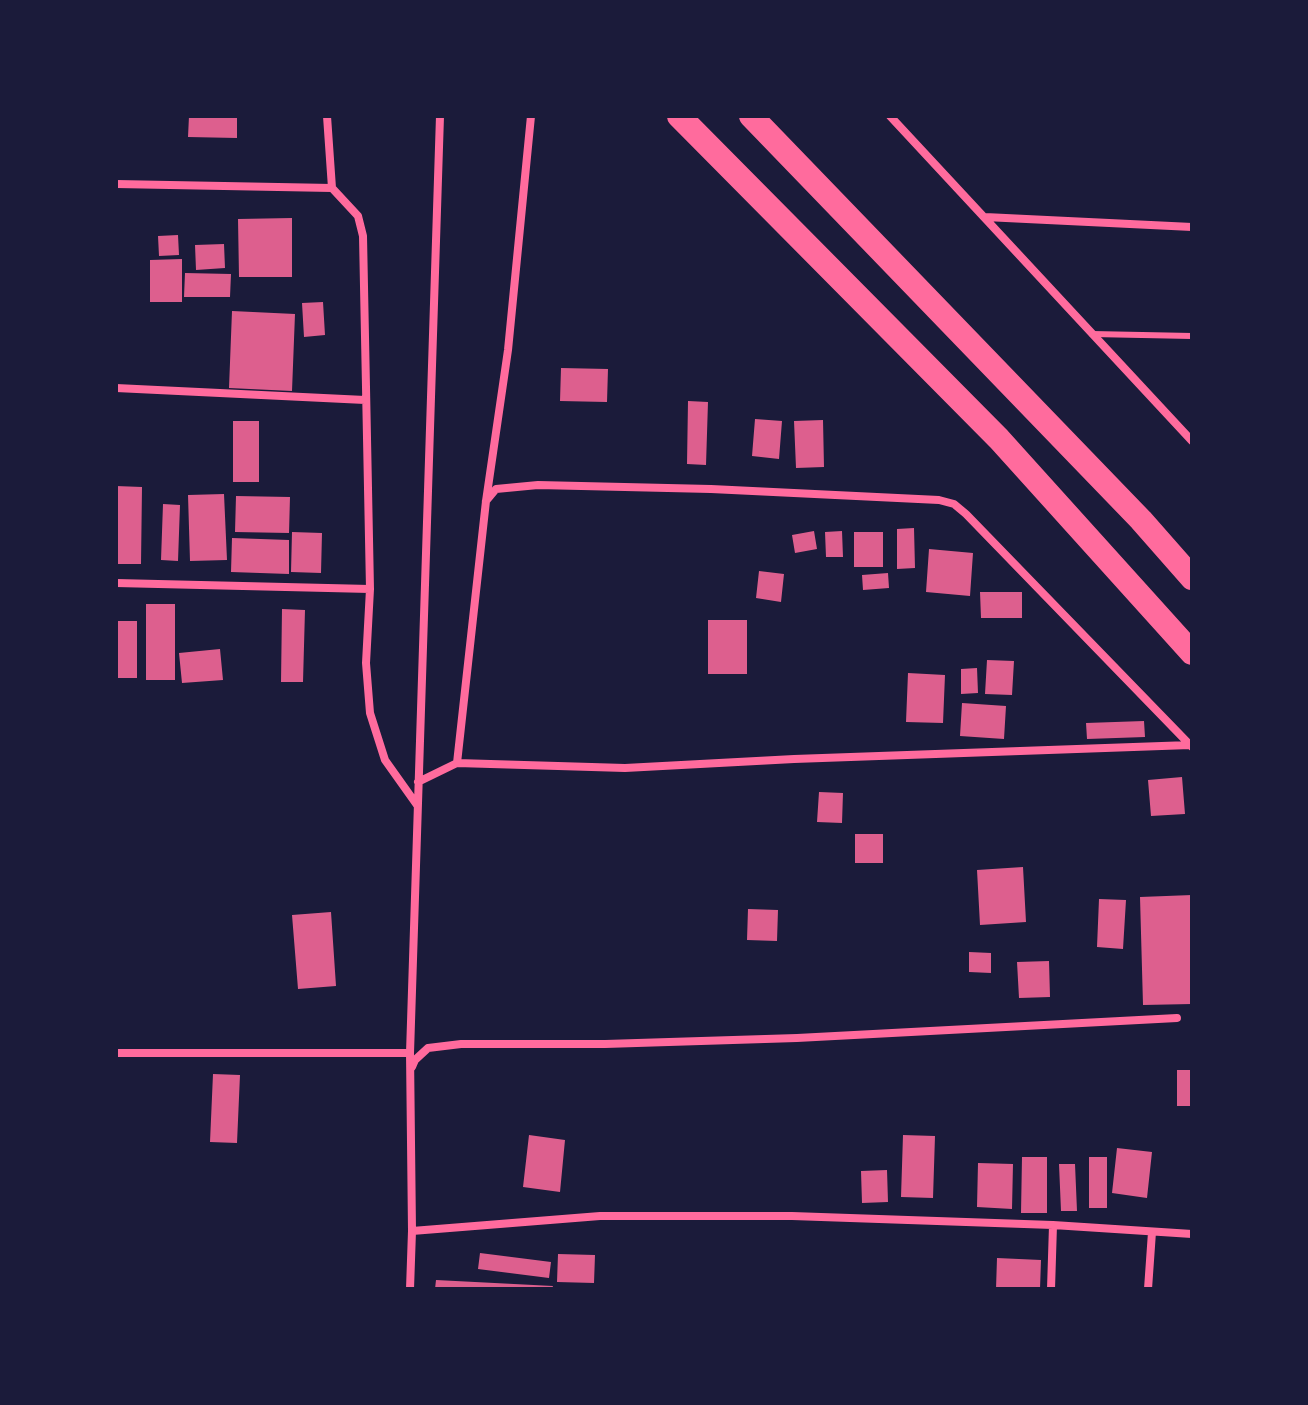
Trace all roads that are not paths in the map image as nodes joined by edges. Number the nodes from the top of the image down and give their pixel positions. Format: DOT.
graph roads {
  1 [pos="327,116"];
  2 [pos="440,116"];
  3 [pos="531,116"];
  4 [pos="679,116"];
  5 [pos="751,116"];
  6 [pos="890,116"];
  7 [pos="116,184"];
  8 [pos="332,188"];
  9 [pos="985,217"];
  10 [pos="1192,227"];
  11 [pos="1092,334"];
  12 [pos="1192,336"];
  13 [pos="116,388"];
  14 [pos="365,400"];
  15 [pos="1192,441"];
  16 [pos="486,501"];
  17 [pos="1192,578"];
  18 [pos="116,583"];
  19 [pos="370,589"];
  20 [pos="1192,653"];
  21 [pos="1191,746"];
  22 [pos="457,763"];
  23 [pos="418,782"];
  24 [pos="417,805"];
  25 [pos="1177,1018"];
  26 [pos="116,1053"];
  27 [pos="410,1053"];
  28 [pos="410,1071"];
  29 [pos="1053,1225"];
  30 [pos="412,1231"];
  31 [pos="1152,1232"];
  32 [pos="1192,1234"];
  33 [pos="410,1289"];
  34 [pos="1051,1289"];
  35 [pos="1148,1289"];
  1 -- 8 [label="street"];
  2 -- 23 [label="street"];
  3 -- 16 [label="street"];
  4 -- 20 [label="highway"];
  5 -- 17 [label="highway"];
  6 -- 9 [label="street"];
  7 -- 8 [label="street"];
  8 -- 14 [label="street"];
  9 -- 10 [label="street"];
  9 -- 11 [label="street"];
  11 -- 12 [label="lane"];
  11 -- 15 [label="street"];
  13 -- 14 [label="street"];
  14 -- 19 [label="street"];
  16 -- 21 [label="street"];
  16 -- 22 [label="street"];
  18 -- 19 [label="street"];
  19 -- 24 [label="street"];
  21 -- 22 [label="street"];
  22 -- 23 [label="street"];
  23 -- 24 [label="street"];
  24 -- 27 [label="street"];
  25 -- 28 [label="street"];
  26 -- 27 [label="street"];
  27 -- 28 [label="street"];
  28 -- 30 [label="street"];
  29 -- 30 [label="street"];
  29 -- 31 [label="street"];
  29 -- 34 [label="street"];
  30 -- 33 [label="street"];
  31 -- 32 [label="street"];
  31 -- 35 [label="street"];
}
